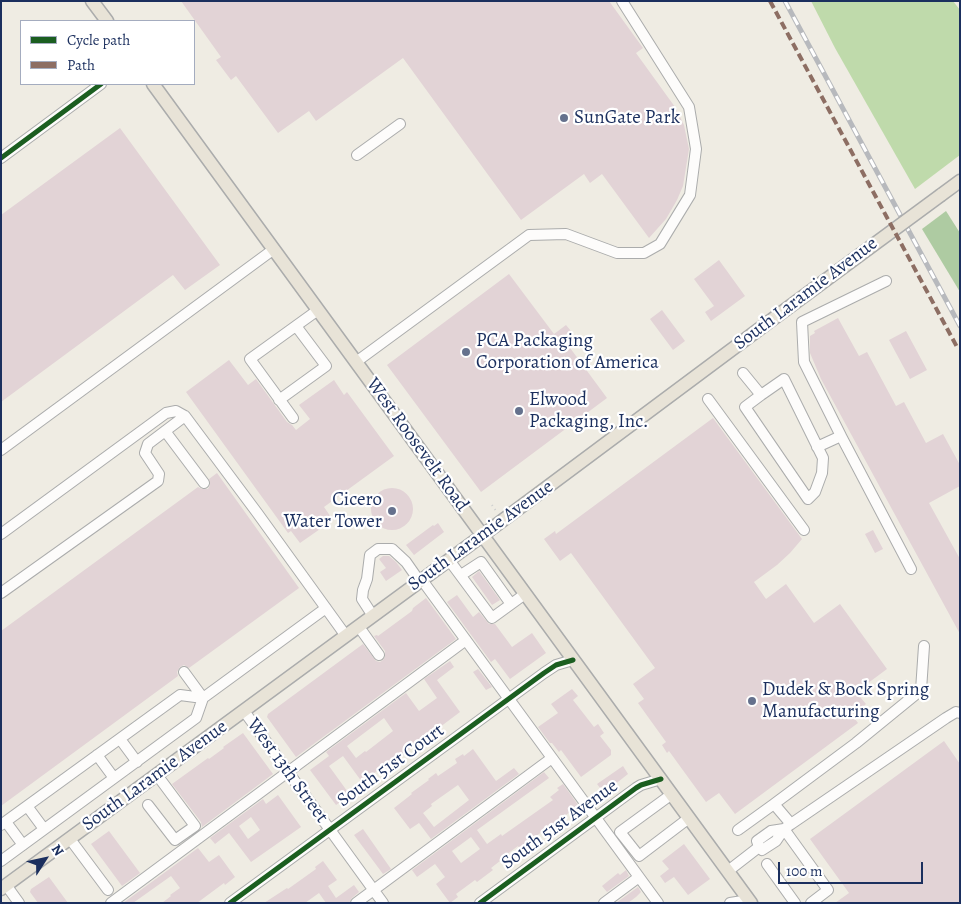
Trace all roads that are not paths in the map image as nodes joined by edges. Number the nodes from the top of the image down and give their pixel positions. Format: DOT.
graph roads {
  1 [pos="92,1"];
  2 [pos="622,1"];
  3 [pos="106,20"];
  4 [pos="100,85"];
  5 [pos="153,85"];
  6 [pos="400,124"];
  7 [pos="357,155"];
  8 [pos="1,158"];
  9 [pos="960,181"];
  10 [pos="274,249"];
  11 [pos="886,281"];
  12 [pos="318,310"];
  13 [pos="296,326"];
  14 [pos="356,362"];
  15 [pos="743,373"];
  16 [pos="761,395"];
  17 [pos="708,399"];
  18 [pos="279,400"];
  19 [pos="185,416"];
  20 [pos="293,418"];
  21 [pos="165,431"];
  22 [pos="841,436"];
  23 [pos="818,447"];
  24 [pos="1,450"];
  25 [pos="204,483"];
  26 [pos="804,530"];
  27 [pos="1,534"];
  28 [pos="483,536"];
  29 [pos="449,560"];
  30 [pos="911,569"];
  31 [pos="461,575"];
  32 [pos="421,581"];
  33 [pos="1,593"];
  34 [pos="525,594"];
  35 [pos="511,604"];
  36 [pos="326,608"];
  37 [pos="373,616"];
  38 [pos="359,627"];
  39 [pos="346,636"];
  40 [pos="466,640"];
  41 [pos="924,646"];
  42 [pos="379,655"];
  43 [pos="573,660"];
  44 [pos="184,672"];
  45 [pos="203,698"];
  46 [pos="508,699"];
  47 [pos="244,711"];
  48 [pos="960,713"];
  49 [pos="120,739"];
  50 [pos="97,755"];
  51 [pos="552,758"];
  52 [pos="136,762"];
  53 [pos="288,772"];
  54 [pos="157,775"];
  55 [pos="114,778"];
  56 [pos="661,779"];
  57 [pos="672,794"];
  58 [pos="774,804"];
  59 [pos="148,805"];
  60 [pos="27,806"];
  61 [pos="595,818"];
  62 [pos="689,818"];
  63 [pos="4,823"];
  64 [pos="787,827"];
  65 [pos="44,829"];
  66 [pos="330,830"];
  67 [pos="738,830"];
  68 [pos="70,839"];
  69 [pos="23,845"];
  70 [pos="1,861"];
  71 [pos="767,864"];
  72 [pos="728,871"];
  73 [pos="639,877"];
  74 [pos="4,887"];
  75 [pos="108,890"];
  76 [pos="374,890"];
  77 [pos="750,901"];
  78 [pos="19,903"];
  79 [pos="111,903"];
  80 [pos="230,903"];
  81 [pos="356,903"];
  82 [pos="383,903"];
  83 [pos="480,903"];
  84 [pos="604,903"];
  85 [pos="658,903"];
  86 [pos="730,903"];
  87 [pos="794,903"];
  88 [pos="811,903"];
  1 -- 3 [label="main road"];
  2 -- 14 [label="street"];
  4 -- 8 [label="street"];
  5 -- 10 [label="main road, West Roosevelt Road"];
  6 -- 7 [label="street"];
  9 -- 28 [label="main road, South Laramie Avenue, bridge"];
  10 -- 12 [label="main road, West Roosevelt Road"];
  10 -- 24 [label="street"];
  11 -- 22 [label="street"];
  12 -- 13 [label="street"];
  12 -- 14 [label="main road, West Roosevelt Road"];
  13 -- 18 [label="street"];
  13 -- 18 [label="street"];
  14 -- 28 [label="main road, West Roosevelt Road"];
  15 -- 16 [label="street"];
  16 -- 23 [label="street"];
  16 -- 23 [label="street"];
  17 -- 26 [label="street"];
  18 -- 20 [label="street"];
  19 -- 21 [label="street"];
  19 -- 27 [label="street"];
  19 -- 36 [label="street"];
  21 -- 25 [label="street"];
  21 -- 33 [label="street"];
  22 -- 23 [label="street"];
  22 -- 30 [label="street"];
  28 -- 29 [label="main road, South Laramie Avenue"];
  28 -- 34 [label="main road, West Roosevelt Road"];
  29 -- 31 [label="street"];
  29 -- 32 [label="main road, South Laramie Avenue"];
  31 -- 35 [label="street"];
  31 -- 35 [label="street"];
  32 -- 37 [label="main road, South Laramie Avenue"];
  32 -- 37 [label="street"];
  32 -- 40 [label="street"];
  34 -- 35 [label="street"];
  34 -- 43 [label="main road, West Roosevelt Road"];
  36 -- 39 [label="street"];
  36 -- 45 [label="street"];
  37 -- 38 [label="main road, South Laramie Avenue"];
  38 -- 39 [label="main road, South Laramie Avenue"];
  38 -- 42 [label="street"];
  39 -- 47 [label="main road, South Laramie Avenue"];
  40 -- 46 [label="street"];
  40 -- 53 [label="street"];
  41 -- 58 [label="street"];
  43 -- 46 [label="street, South 51st Court"];
  43 -- 56 [label="main road, West Roosevelt Road"];
  44 -- 45 [label="street"];
  45 -- 49 [label="street"];
  45 -- 52 [label="street"];
  46 -- 51 [label="street"];
  46 -- 66 [label="street, South 51st Court"];
  47 -- 53 [label="street, West 13th Street"];
  47 -- 54 [label="main road, South Laramie Avenue"];
  48 -- 64 [label="street"];
  49 -- 50 [label="street"];
  49 -- 52 [label="street"];
  50 -- 55 [label="street"];
  50 -- 60 [label="street"];
  51 -- 61 [label="street"];
  51 -- 76 [label="street"];
  52 -- 55 [label="street"];
  53 -- 66 [label="street, West 13th Street"];
  53 -- 79 [label="street"];
  54 -- 59 [label="street"];
  54 -- 68 [label="main road, South Laramie Avenue"];
  55 -- 65 [label="street"];
  56 -- 57 [label="main road, West Roosevelt Road"];
  56 -- 61 [label="street, South 51st Avenue"];
  57 -- 62 [label="main road, West Roosevelt Road"];
  57 -- 62 [label="street"];
  58 -- 64 [label="street"];
  58 -- 67 [label="street"];
  60 -- 63 [label="street"];
  60 -- 65 [label="street"];
  61 -- 73 [label="street"];
  61 -- 83 [label="street, South 51st Avenue"];
  62 -- 72 [label="main road, West Roosevelt Road"];
  63 -- 69 [label="street"];
  64 -- 72 [label="street"];
  64 -- 88 [label="street"];
  65 -- 69 [label="street"];
  66 -- 76 [label="street, West 13th Street"];
  66 -- 80 [label="street, South 51st Court"];
  68 -- 74 [label="main road, South Laramie Avenue"];
  68 -- 75 [label="street"];
  69 -- 70 [label="street"];
  71 -- 87 [label="street"];
  72 -- 77 [label="main road, West Roosevelt Road"];
  73 -- 84 [label="street"];
  73 -- 85 [label="street"];
  74 -- 78 [label="street"];
  76 -- 81 [label="street"];
  76 -- 82 [label="street, West 13th Street"];
  77 -- 86 [label="street"];
}
